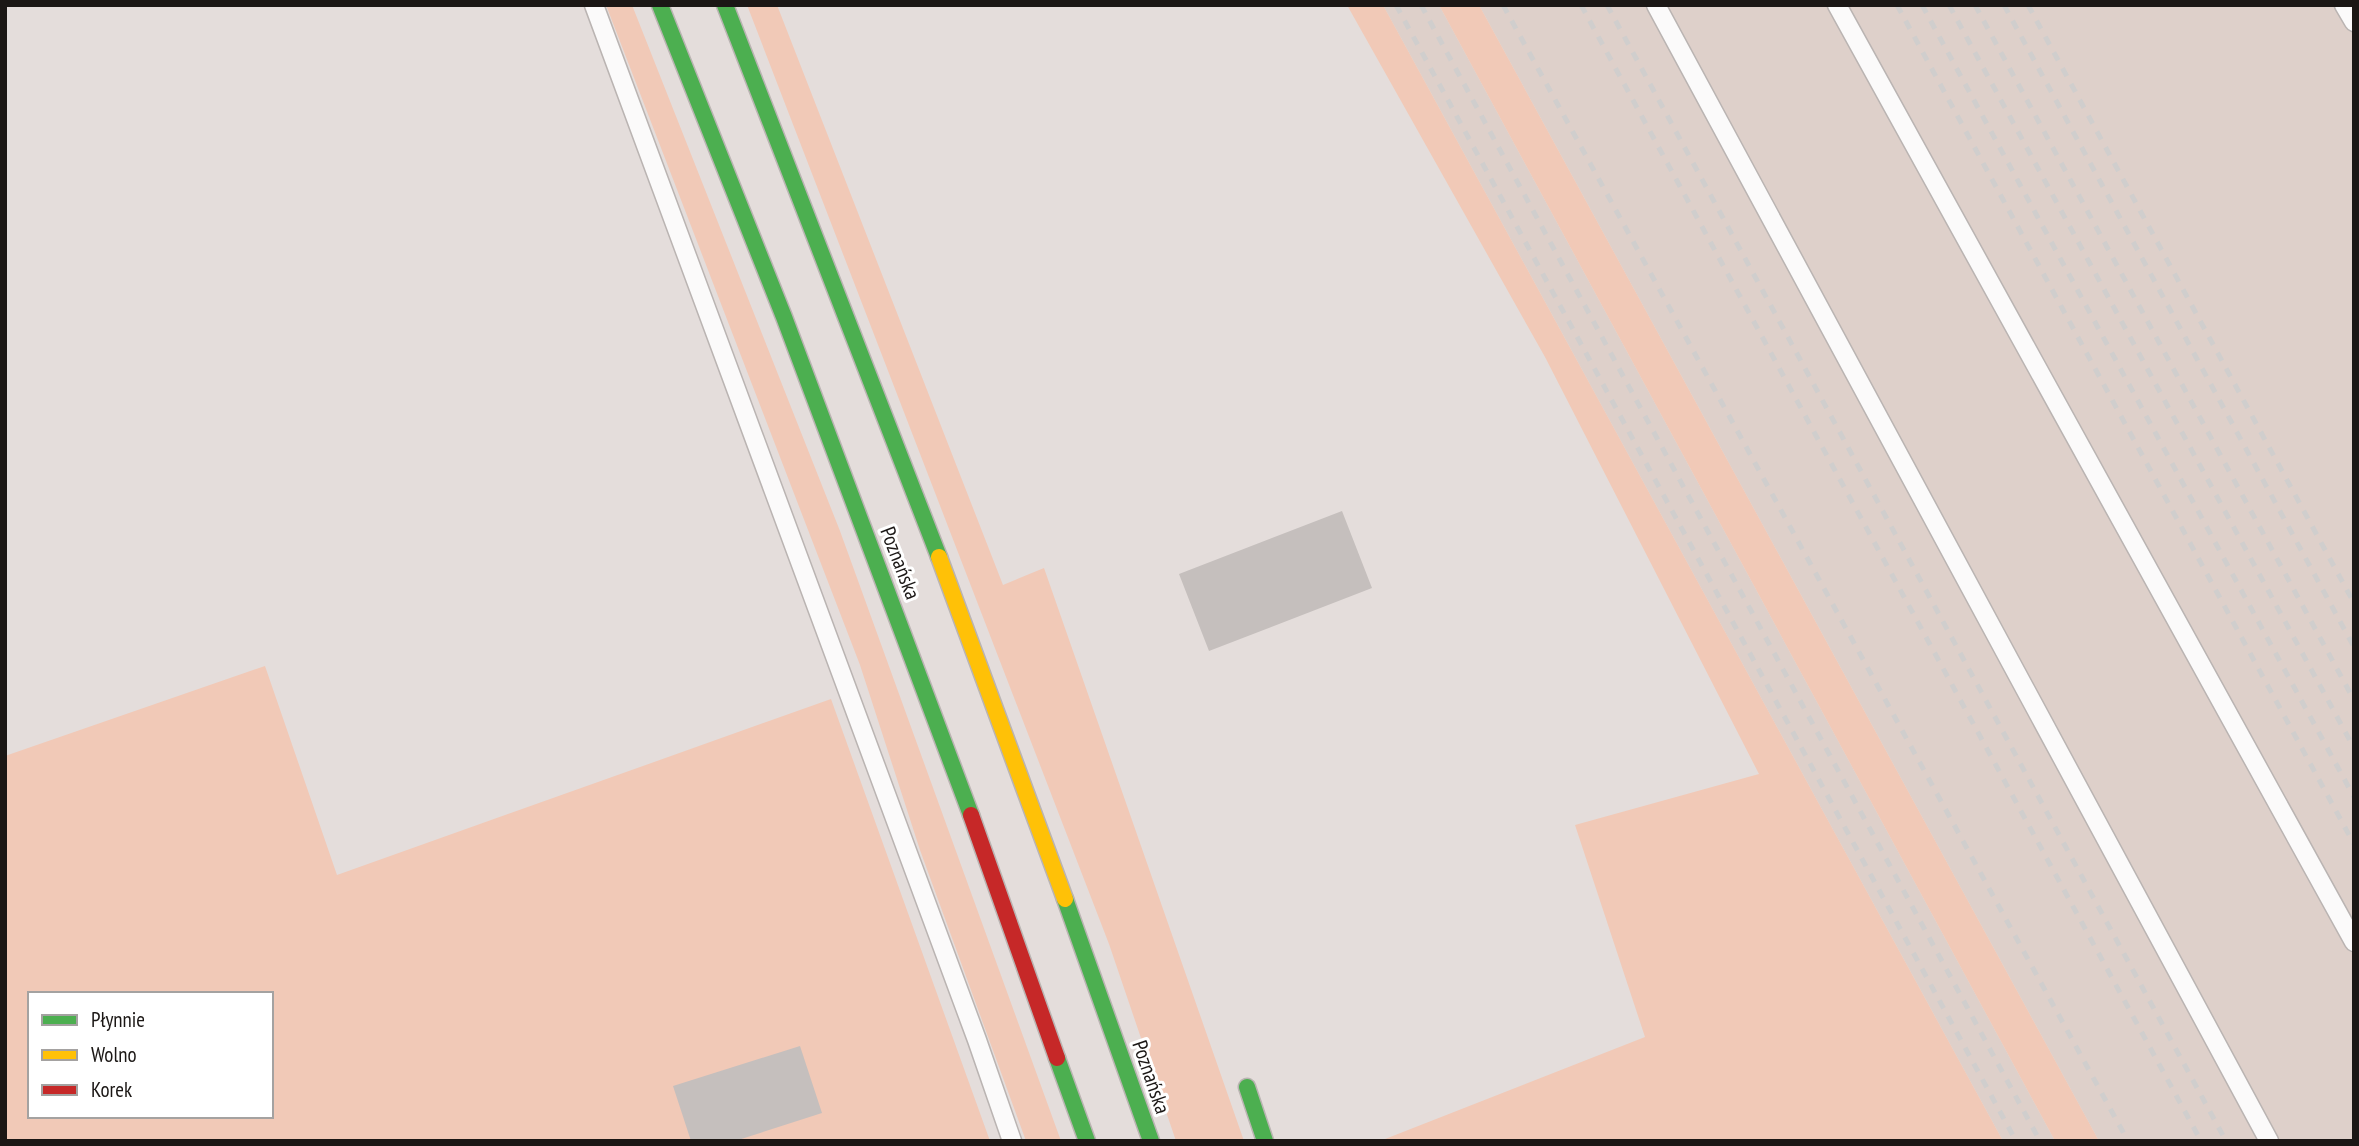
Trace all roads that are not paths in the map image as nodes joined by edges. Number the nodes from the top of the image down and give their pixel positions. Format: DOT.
graph roads {
  1 [pos="594,5"];
  2 [pos="660,5"];
  3 [pos="725,5"];
  4 [pos="1656,5"];
  5 [pos="1837,5"];
  6 [pos="2344,5"];
  7 [pos="2354,22"];
  8 [pos="2354,942"];
  9 [pos="1247,1087"];
  10 [pos="1012,1141"];
  11 [pos="1087,1141"];
  12 [pos="1151,1141"];
  13 [pos="1265,1141"];
  14 [pos="2269,1141"];
  1 -- 10 [label="lane"];
  2 -- 11 [label="main road, Poznańska"];
  3 -- 12 [label="main road, Poznańska"];
  4 -- 14 [label="lane"];
  5 -- 8 [label="lane"];
  6 -- 7 [label="lane"];
  9 -- 13 [label="main road"];
}
